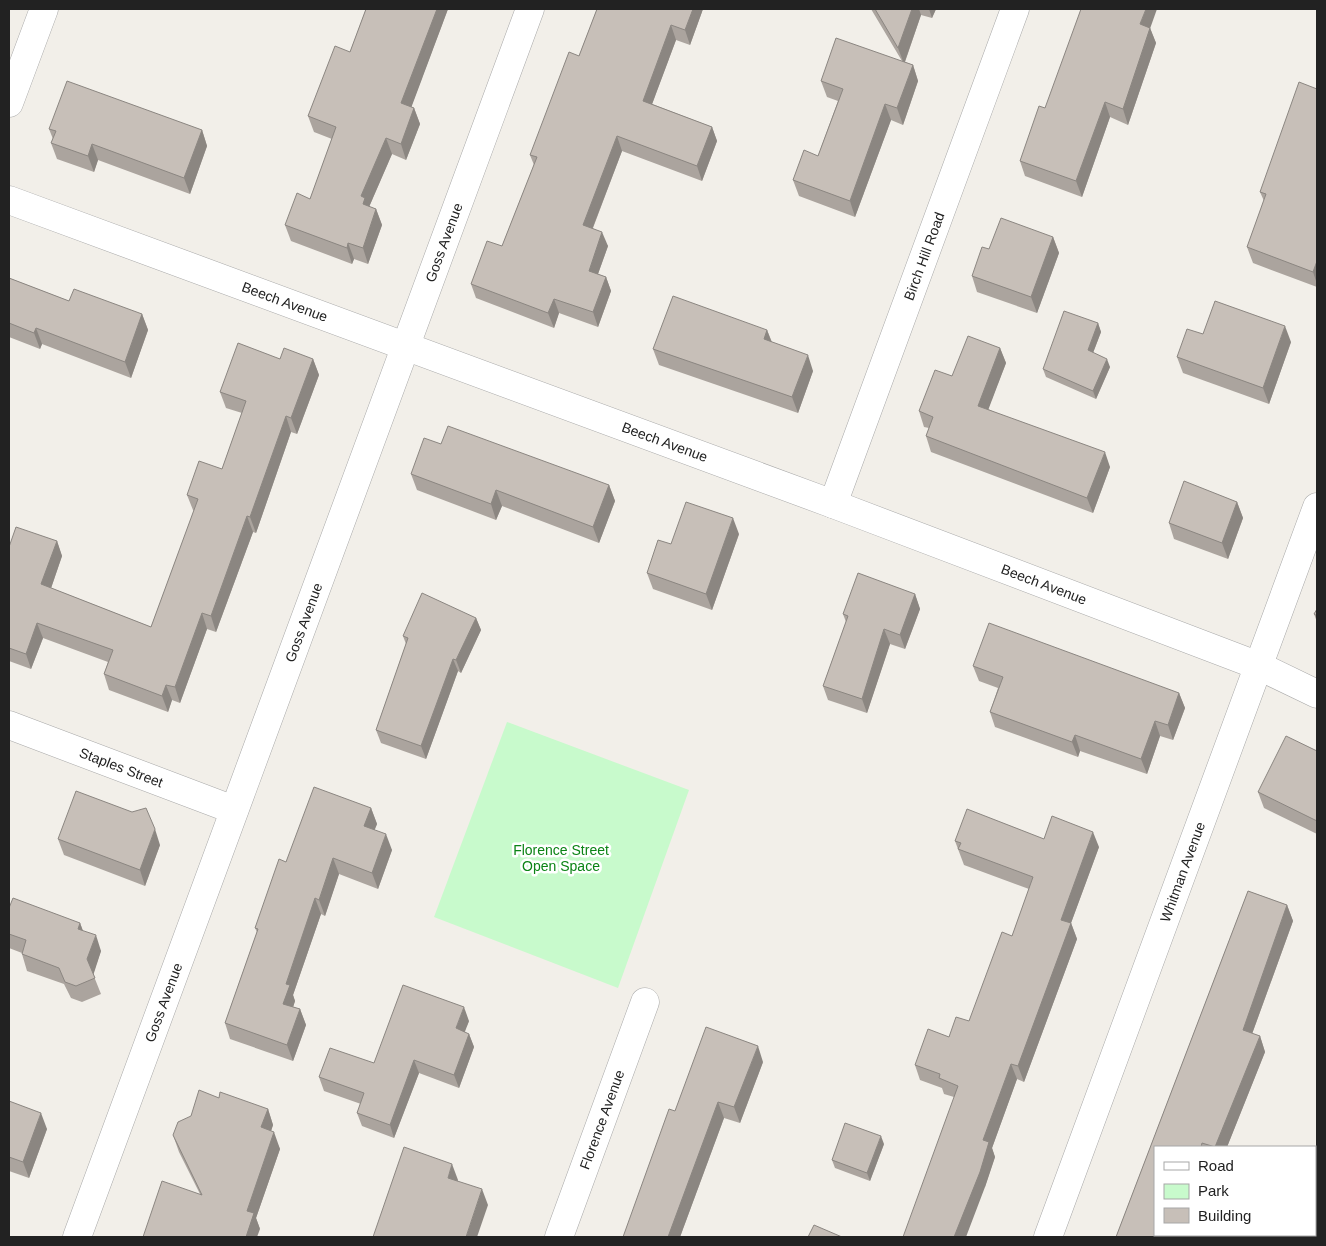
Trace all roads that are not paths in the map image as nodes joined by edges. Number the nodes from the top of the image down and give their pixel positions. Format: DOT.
graph roads {
  1 [pos="44,9"];
  2 [pos="530,9"];
  3 [pos="1015,9"];
  4 [pos="9,103"];
  5 [pos="9,200"];
  6 [pos="404,345"];
  7 [pos="833,504"];
  8 [pos="1317,507"];
  9 [pos="1259,666"];
  10 [pos="1317,694"];
  11 [pos="9,726"];
  12 [pos="234,810"];
  13 [pos="645,1002"];
  14 [pos="77,1237"];
  15 [pos="559,1237"];
  16 [pos="1048,1237"];
  1 -- 4 [label="street"];
  2 -- 6 [label="street, Goss Avenue"];
  3 -- 7 [label="street, Birch Hill Road"];
  5 -- 6 [label="street, Beech Avenue"];
  6 -- 7 [label="street, Beech Avenue"];
  6 -- 12 [label="street, Goss Avenue"];
  7 -- 9 [label="street, Beech Avenue"];
  8 -- 9 [label="street, Whitman Avenue"];
  9 -- 10 [label="street, Beech Avenue"];
  9 -- 16 [label="street, Whitman Avenue"];
  11 -- 12 [label="street, Staples Street"];
  12 -- 14 [label="street, Goss Avenue"];
  13 -- 15 [label="street, Florence Avenue"];
}
